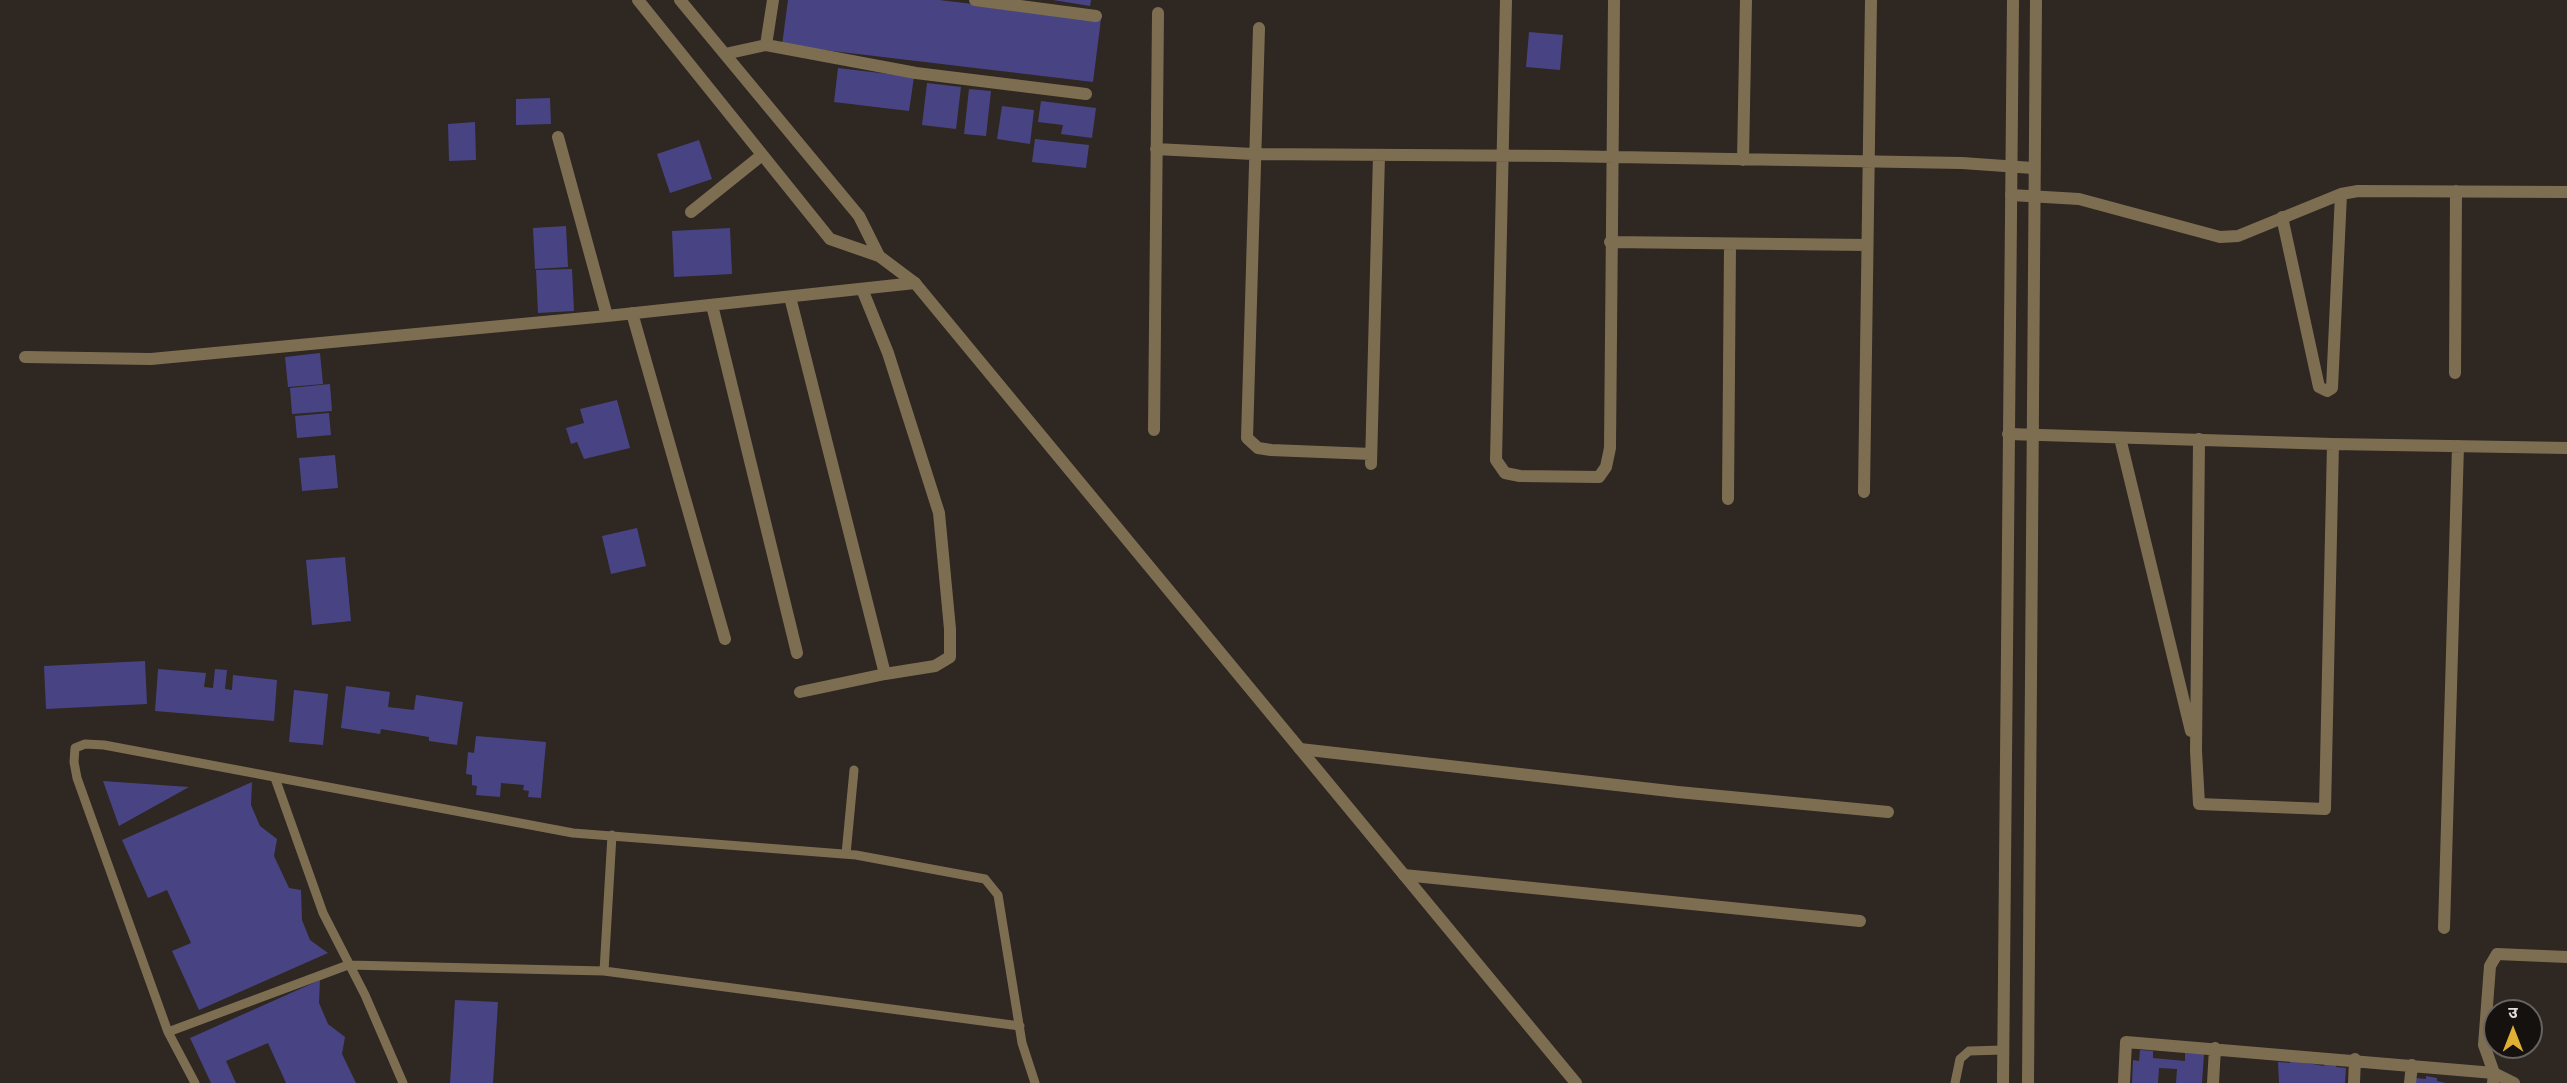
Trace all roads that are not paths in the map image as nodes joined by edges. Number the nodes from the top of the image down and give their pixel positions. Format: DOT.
graph roads {
  1 [pos="638,0"];
  2 [pos="680,0"];
  3 [pos="772,0"];
  4 [pos="975,0"];
  5 [pos="1506,0"];
  6 [pos="1614,0"];
  7 [pos="1746,0"];
  8 [pos="1871,0"];
  9 [pos="2013,0"];
  10 [pos="2036,0"];
  11 [pos="1158,13"];
  12 [pos="1096,16"];
  13 [pos="1259,28"];
  14 [pos="766,45"];
  15 [pos="725,54"];
  16 [pos="1086,94"];
  17 [pos="558,137"];
  18 [pos="1156,149"];
  19 [pos="1253,154"];
  20 [pos="762,155"];
  21 [pos="1379,155"];
  22 [pos="1502,156"];
  23 [pos="1610,157"];
  24 [pos="1743,160"];
  25 [pos="1869,162"];
  26 [pos="2011,166"];
  27 [pos="2033,168"];
  28 [pos="2456,191"];
  29 [pos="2567,192"];
  30 [pos="2341,194"];
  31 [pos="2011,195"];
  32 [pos="2033,196"];
  33 [pos="691,212"];
  34 [pos="2282,217"];
  35 [pos="1610,242"];
  36 [pos="1730,244"];
  37 [pos="1867,245"];
  38 [pos="879,256"];
  39 [pos="915,283"];
  40 [pos="862,289"];
  41 [pos="790,297"];
  42 [pos="712,305"];
  43 [pos="632,313"];
  44 [pos="607,316"];
  45 [pos="25,357"];
  46 [pos="2455,373"];
  47 [pos="1154,430"];
  48 [pos="2008,434"];
  49 [pos="2031,435"];
  50 [pos="2120,438"];
  51 [pos="2199,440"];
  52 [pos="2333,444"];
  53 [pos="2458,446"];
  54 [pos="2567,448"];
  55 [pos="1864,492"];
  56 [pos="1728,499"];
  57 [pos="725,639"];
  58 [pos="797,653"];
  59 [pos="885,674"];
  60 [pos="800,692"];
  61 [pos="1300,749"];
  62 [pos="2196,751"];
  63 [pos="854,770"];
  64 [pos="275,778"];
  65 [pos="1888,812"];
  66 [pos="612,835"];
  67 [pos="846,854"];
  68 [pos="1404,875"];
  69 [pos="1860,921"];
  70 [pos="2444,928"];
  71 [pos="2567,957"];
  72 [pos="348,965"];
  73 [pos="604,971"];
  74 [pos="1020,1026"];
  75 [pos="168,1032"];
  76 [pos="2215,1048"];
  77 [pos="2003,1050"];
  78 [pos="2355,1059"];
  79 [pos="2412,1065"];
  80 [pos="2493,1078"];
  81 [pos="195,1083"];
  82 [pos="403,1083"];
  83 [pos="1035,1083"];
  84 [pos="1576,1083"];
  85 [pos="1955,1083"];
  86 [pos="2003,1083"];
  87 [pos="2028,1083"];
  88 [pos="2124,1083"];
  89 [pos="2213,1083"];
  90 [pos="2354,1083"];
  91 [pos="2410,1083"];
  92 [pos="2514,1083"];
  1 -- 20 [label="street"];
  2 -- 15 [label="street"];
  3 -- 14 [label="street"];
  4 -- 12 [label="street"];
  5 -- 22 [label="street"];
  6 -- 23 [label="street"];
  7 -- 24 [label="street"];
  8 -- 25 [label="street"];
  9 -- 26 [label="street"];
  10 -- 27 [label="street"];
  11 -- 18 [label="street"];
  13 -- 19 [label="street"];
  14 -- 15 [label="street"];
  14 -- 16 [label="street"];
  15 -- 38 [label="street"];
  17 -- 44 [label="street"];
  18 -- 19 [label="street"];
  18 -- 47 [label="street"];
  19 -- 21 [label="street"];
  19 -- 21 [label="street"];
  20 -- 33 [label="street"];
  20 -- 38 [label="street"];
  21 -- 22 [label="street"];
  22 -- 23 [label="street"];
  22 -- 35 [label="street"];
  23 -- 24 [label="street"];
  23 -- 35 [label="street"];
  24 -- 25 [label="street"];
  25 -- 26 [label="street"];
  25 -- 37 [label="street"];
  26 -- 27 [label="street"];
  26 -- 31 [label="street"];
  27 -- 32 [label="street"];
  28 -- 29 [label="street"];
  28 -- 30 [label="street"];
  28 -- 46 [label="street"];
  30 -- 34 [label="street"];
  30 -- 34 [label="street"];
  31 -- 32 [label="street"];
  31 -- 48 [label="street"];
  32 -- 34 [label="street"];
  32 -- 49 [label="street"];
  35 -- 36 [label="street"];
  36 -- 37 [label="street"];
  36 -- 56 [label="street"];
  37 -- 55 [label="street"];
  38 -- 39 [label="street"];
  39 -- 40 [label="street"];
  39 -- 61 [label="street"];
  40 -- 41 [label="street"];
  40 -- 59 [label="street"];
  41 -- 42 [label="street"];
  41 -- 59 [label="street"];
  42 -- 43 [label="street"];
  42 -- 58 [label="street"];
  43 -- 44 [label="street"];
  43 -- 57 [label="street"];
  44 -- 45 [label="street"];
  48 -- 49 [label="street"];
  48 -- 77 [label="street"];
  49 -- 50 [label="street"];
  49 -- 87 [label="street"];
  50 -- 51 [label="street"];
  50 -- 62 [label="street"];
  51 -- 52 [label="street"];
  51 -- 62 [label="street"];
  52 -- 53 [label="street"];
  52 -- 62 [label="street"];
  53 -- 54 [label="street"];
  53 -- 70 [label="street"];
  59 -- 60 [label="street"];
  61 -- 65 [label="street"];
  61 -- 68 [label="street"];
  63 -- 67 [label="lane"];
  64 -- 66 [label="lane"];
  64 -- 72 [label="lane"];
  64 -- 75 [label="lane"];
  66 -- 67 [label="lane"];
  66 -- 73 [label="lane"];
  67 -- 74 [label="lane"];
  68 -- 69 [label="street"];
  68 -- 84 [label="street"];
  71 -- 80 [label="street"];
  72 -- 73 [label="lane"];
  72 -- 75 [label="lane"];
  72 -- 82 [label="lane"];
  73 -- 74 [label="lane"];
  74 -- 83 [label="lane"];
  75 -- 81 [label="lane"];
  76 -- 78 [label="street"];
  76 -- 88 [label="street"];
  76 -- 89 [label="street"];
  77 -- 85 [label="lane"];
  77 -- 86 [label="street"];
  78 -- 79 [label="street"];
  78 -- 90 [label="street"];
  79 -- 80 [label="street"];
  79 -- 91 [label="street"];
  80 -- 92 [label="street"];
}
